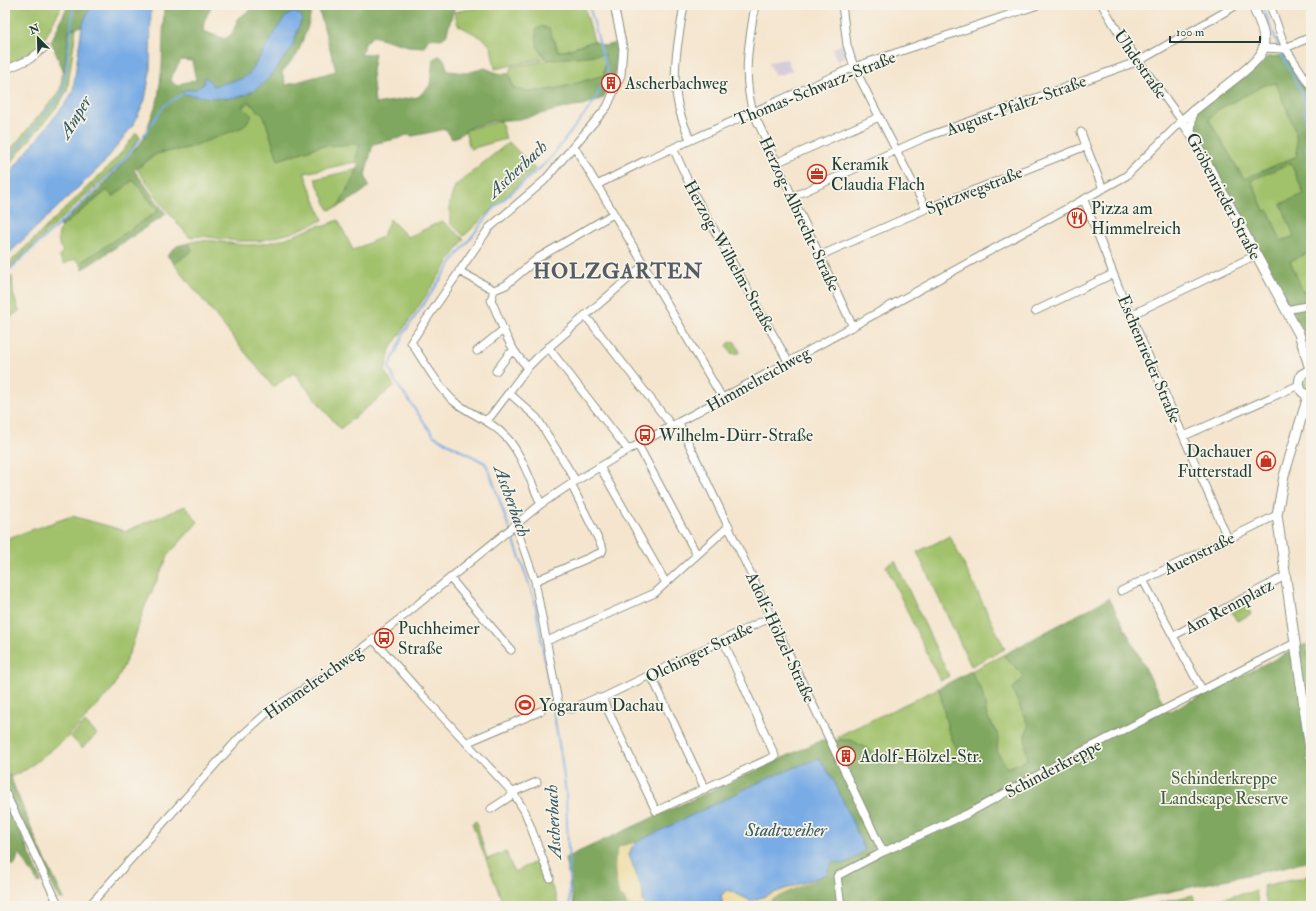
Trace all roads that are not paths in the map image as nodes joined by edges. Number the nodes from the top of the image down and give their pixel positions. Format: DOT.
graph roads {
  1 [pos="614,5"];
  2 [pos="684,5"];
  3 [pos="755,5"];
  4 [pos="842,5"];
  5 [pos="1038,5"];
  6 [pos="1102,5"];
  7 [pos="1237,5"];
  8 [pos="1252,5"];
  9 [pos="1270,5"];
  10 [pos="1311,37"];
  11 [pos="44,48"];
  12 [pos="1263,48"];
  13 [pos="1282,49"];
  14 [pos="1138,61"];
  15 [pos="854,67"];
  16 [pos="5,70"];
  17 [pos="1311,87"];
  18 [pos="1193,110"];
  19 [pos="753,112"];
  20 [pos="879,117"];
  21 [pos="1182,121"];
  22 [pos="1081,132"];
  23 [pos="1191,134"];
  24 [pos="690,140"];
  25 [pos="574,146"];
  26 [pos="1086,146"];
  27 [pos="673,148"];
  28 [pos="895,150"];
  29 [pos="776,164"];
  30 [pos="597,185"];
  31 [pos="1103,190"];
  32 [pos="792,197"];
  33 [pos="1084,200"];
  34 [pos="926,209"];
  35 [pos="613,214"];
  36 [pos="1256,255"];
  37 [pos="820,256"];
  38 [pos="644,265"];
  39 [pos="459,272"];
  40 [pos="1114,274"];
  41 [pos="494,290"];
  42 [pos="1311,305"];
  43 [pos="1286,310"];
  44 [pos="1035,311"];
  45 [pos="586,314"];
  46 [pos="1131,315"];
  47 [pos="853,327"];
  48 [pos="503,330"];
  49 [pos="548,347"];
  50 [pos="477,351"];
  51 [pos="514,352"];
  52 [pos="788,363"];
  53 [pos="528,367"];
  54 [pos="1311,369"];
  55 [pos="496,371"];
  56 [pos="1299,385"];
  57 [pos="508,393"];
  58 [pos="1309,397"];
  59 [pos="723,399"];
  60 [pos="486,420"];
  61 [pos="676,424"];
  62 [pos="1184,436"];
  63 [pos="638,445"];
  64 [pos="628,450"];
  65 [pos="600,467"];
  66 [pos="574,482"];
  67 [pos="541,504"];
  68 [pos="1277,515"];
  69 [pos="514,525"];
  70 [pos="729,526"];
  71 [pos="1228,539"];
  72 [pos="697,554"];
  73 [pos="1285,576"];
  74 [pos="450,578"];
  75 [pos="1143,580"];
  76 [pos="535,581"];
  77 [pos="666,583"];
  78 [pos="1121,591"];
  79 [pos="771,617"];
  80 [pos="1173,636"];
  81 [pos="373,639"];
  82 [pos="723,640"];
  83 [pos="547,641"];
  84 [pos="1295,643"];
  85 [pos="512,650"];
  86 [pos="651,675"];
  87 [pos="1202,690"];
  88 [pos="602,698"];
  89 [pos="541,711"];
  90 [pos="468,742"];
  91 [pos="1311,756"];
  92 [pos="537,782"];
  93 [pos="705,789"];
  94 [pos="5,792"];
  95 [pos="513,793"];
  96 [pos="491,809"];
  97 [pos="882,852"];
  98 [pos="550,878"];
  99 [pos="59,906"];
  100 [pos="89,906"];
  101 [pos="841,906"];
  1 -- 25 [label="street"];
  2 -- 24 [label="street"];
  3 -- 19 [label="street, Herzog-Albrecht-Straße"];
  4 -- 15 [label="street"];
  5 -- 15 [label="street, Thomas-Schwarz-Straße"];
  6 -- 14 [label="street, Uhdestraße"];
  7 -- 14 [label="street, August-Pfaltz-Straße"];
  8 -- 12 [label="street"];
  9 -- 13 [label="street"];
  10 -- 13 [label="street"];
  11 -- 16 [label="street"];
  12 -- 13 [label="street"];
  12 -- 18 [label="street, Gröbenrieder Straße"];
  13 -- 17 [label="street"];
  14 -- 21 [label="street, Uhdestraße"];
  14 -- 28 [label="street, August-Pfaltz-Straße"];
  15 -- 19 [label="street, Thomas-Schwarz-Straße"];
  15 -- 20 [label="street"];
  18 -- 21 [label="street, Gröbenrieder Straße"];
  18 -- 23 [label="street"];
  19 -- 24 [label="street, Thomas-Schwarz-Straße"];
  19 -- 29 [label="street, Herzog-Albrecht-Straße"];
  20 -- 28 [label="street"];
  20 -- 29 [label="street"];
  21 -- 23 [label="street, Gröbenrieder Straße"];
  21 -- 31 [label="street, Himmelreichweg"];
  22 -- 26 [label="street"];
  23 -- 36 [label="street, Gröbenrieder Straße"];
  24 -- 27 [label="street, Thomas-Schwarz-Straße"];
  25 -- 30 [label="street"];
  25 -- 39 [label="street"];
  26 -- 31 [label="street"];
  26 -- 34 [label="street, Spitzwegstraße"];
  27 -- 30 [label="street, Thomas-Schwarz-Straße"];
  27 -- 52 [label="street, Herzog-Wilhelm-Straße"];
  28 -- 32 [label="street, August-Pfaltz-Straße"];
  28 -- 34 [label="street"];
  29 -- 32 [label="street, Herzog-Albrecht-Straße"];
  30 -- 35 [label="street"];
  31 -- 33 [label="street, Himmelreichweg"];
  32 -- 37 [label="street, Herzog-Albrecht-Straße"];
  33 -- 40 [label="street, Eschenrieder Straße"];
  33 -- 47 [label="street, Himmelreichweg"];
  34 -- 37 [label="street, Spitzwegstraße"];
  35 -- 38 [label="street"];
  35 -- 41 [label="street"];
  36 -- 43 [label="street, Gröbenrieder Straße"];
  36 -- 46 [label="street"];
  37 -- 47 [label="street, Herzog-Albrecht-Straße"];
  38 -- 45 [label="street"];
  38 -- 59 [label="street"];
  39 -- 41 [label="street"];
  39 -- 60 [label="street"];
  40 -- 44 [label="street"];
  40 -- 46 [label="street, Eschenrieder Straße"];
  41 -- 48 [label="street"];
  42 -- 43 [label="street"];
  43 -- 54 [label="street, Gröbenrieder Straße"];
  45 -- 49 [label="street"];
  45 -- 61 [label="street, Adolf-Hölzel-Straße"];
  46 -- 62 [label="street, Eschenrieder Straße"];
  47 -- 52 [label="street, Himmelreichweg"];
  48 -- 50 [label="street"];
  48 -- 51 [label="street"];
  49 -- 53 [label="street"];
  49 -- 64 [label="street"];
  51 -- 53 [label="street"];
  51 -- 55 [label="street"];
  52 -- 59 [label="street, Himmelreichweg"];
  53 -- 57 [label="street"];
  54 -- 56 [label="street, Gröbenrieder Straße"];
  56 -- 58 [label="street"];
  56 -- 62 [label="street"];
  57 -- 60 [label="street"];
  57 -- 66 [label="street"];
  58 -- 68 [label="street"];
  59 -- 61 [label="street, Himmelreichweg"];
  60 -- 67 [label="street"];
  61 -- 63 [label="street, Himmelreichweg"];
  61 -- 70 [label="street, Adolf-Hölzel-Straße"];
  62 -- 71 [label="street, Eschenrieder Straße"];
  63 -- 64 [label="street, Himmelreichweg"];
  63 -- 72 [label="street"];
  64 -- 65 [label="street, Himmelreichweg"];
  65 -- 66 [label="street, Himmelreichweg"];
  65 -- 77 [label="street"];
  66 -- 67 [label="street, Himmelreichweg"];
  66 -- 76 [label="street"];
  67 -- 69 [label="street, Himmelreichweg"];
  68 -- 71 [label="street, Auenstraße"];
  68 -- 73 [label="street"];
  69 -- 74 [label="street, Himmelreichweg"];
  69 -- 76 [label="street"];
  70 -- 72 [label="street"];
  70 -- 79 [label="street, Adolf-Hölzel-Straße"];
  71 -- 75 [label="street, Auenstraße"];
  72 -- 77 [label="street"];
  73 -- 80 [label="street, Am Rennplatz"];
  73 -- 84 [label="street"];
  74 -- 81 [label="street, Himmelreichweg"];
  74 -- 85 [label="street"];
  75 -- 78 [label="street, Auenstraße"];
  75 -- 80 [label="street, Am Rennplatz"];
  76 -- 83 [label="street"];
  77 -- 83 [label="street"];
  79 -- 82 [label="street, Olchinger Straße"];
  79 -- 97 [label="street, Adolf-Hölzel-Straße"];
  80 -- 87 [label="street, Am Rennplatz"];
  81 -- 90 [label="street"];
  81 -- 100 [label="street, Himmelreichweg"];
  82 -- 86 [label="street, Olchinger Straße"];
  82 -- 93 [label="street"];
  83 -- 88 [label="street, Olchinger Straße"];
  84 -- 87 [label="street, Schinderkreppe"];
  84 -- 91 [label="street"];
  86 -- 88 [label="street, Olchinger Straße"];
  86 -- 93 [label="street"];
  87 -- 97 [label="street, Schinderkreppe"];
  88 -- 93 [label="street"];
  89 -- 90 [label="street"];
  90 -- 95 [label="street"];
  92 -- 95 [label="street"];
  94 -- 99 [label="street"];
  95 -- 96 [label="street"];
  95 -- 98 [label="street"];
  97 -- 101 [label="street, Schinderkreppe"];
}
